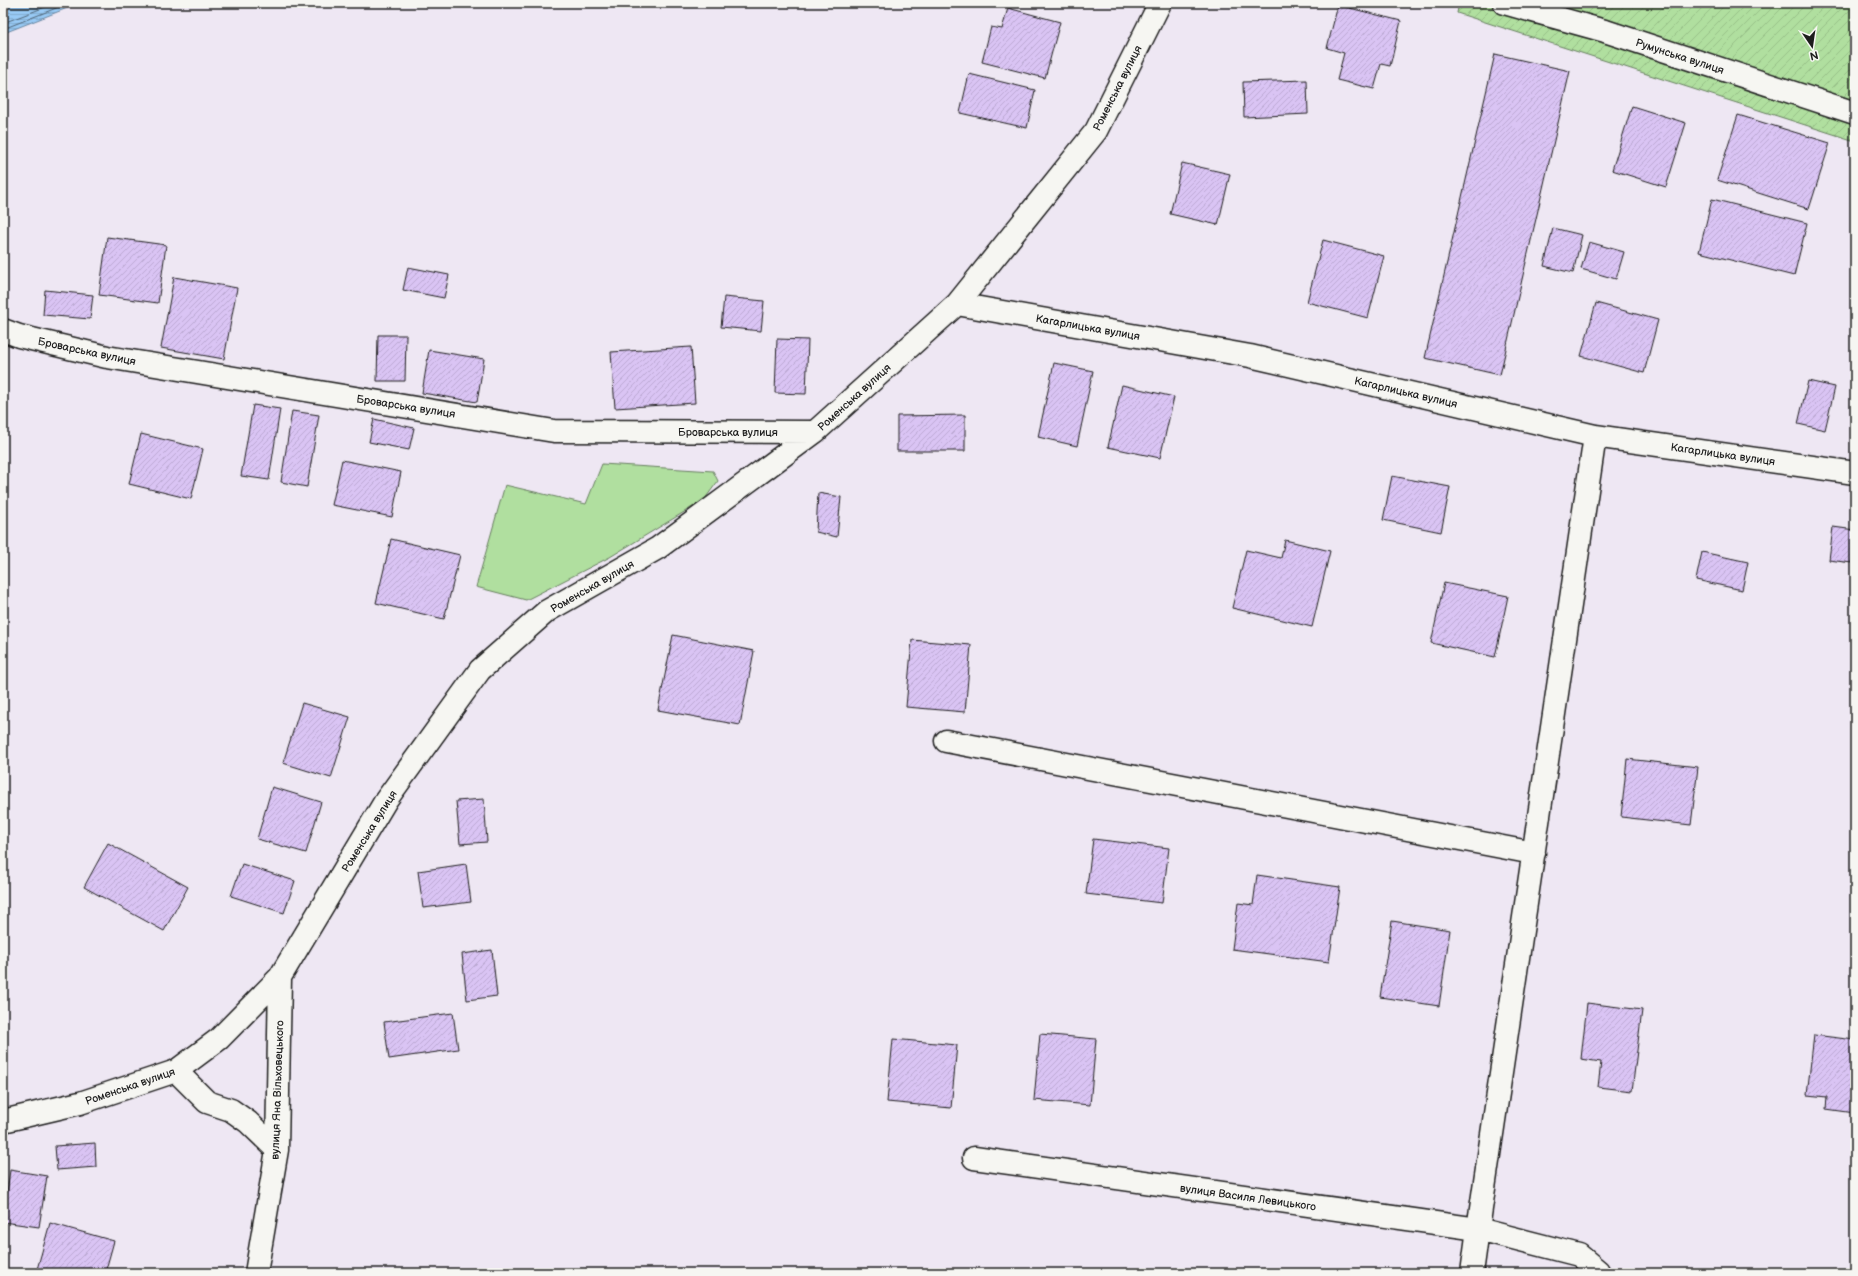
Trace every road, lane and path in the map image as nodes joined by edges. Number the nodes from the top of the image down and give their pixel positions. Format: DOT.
graph roads {
  1 [pos="1160,3"];
  2 [pos="1504,3"];
  3 [pos="1855,113"];
  4 [pos="957,304"];
  5 [pos="3,330"];
  6 [pos="815,432"];
  7 [pos="1595,436"];
  8 [pos="1855,473"];
  9 [pos="946,741"];
  10 [pos="1534,853"];
  11 [pos="280,977"];
  12 [pos="176,1072"];
  13 [pos="3,1121"];
  14 [pos="277,1150"];
  15 [pos="974,1158"];
  16 [pos="1478,1229"];
  17 [pos="256,1273"];
  18 [pos="1472,1273"];
  19 [pos="1598,1273"];
  1 -- 4 [label="street, Роменська вулиця"];
  2 -- 3 [label="street, Румунська вулиця"];
  4 -- 6 [label="street, Роменська вулиця"];
  4 -- 7 [label="street, Кагарлицька вулиця"];
  5 -- 6 [label="street, Броварська вулиця"];
  6 -- 11 [label="street, Роменська вулиця"];
  7 -- 8 [label="street, Кагарлицька вулиця"];
  7 -- 10 [label="street"];
  9 -- 10 [label="street"];
  10 -- 16 [label="street"];
  11 -- 12 [label="street, Роменська вулиця"];
  11 -- 14 [label="street, вулиця Яна Вільховецького"];
  12 -- 13 [label="street, Роменська вулиця"];
  12 -- 14 [label="street"];
  14 -- 17 [label="street, вулиця Яна Вільховецького"];
  15 -- 16 [label="street, вулиця Василя Левицького"];
  16 -- 18 [label="street"];
  16 -- 19 [label="street, вулиця Василя Левицького"];
}
